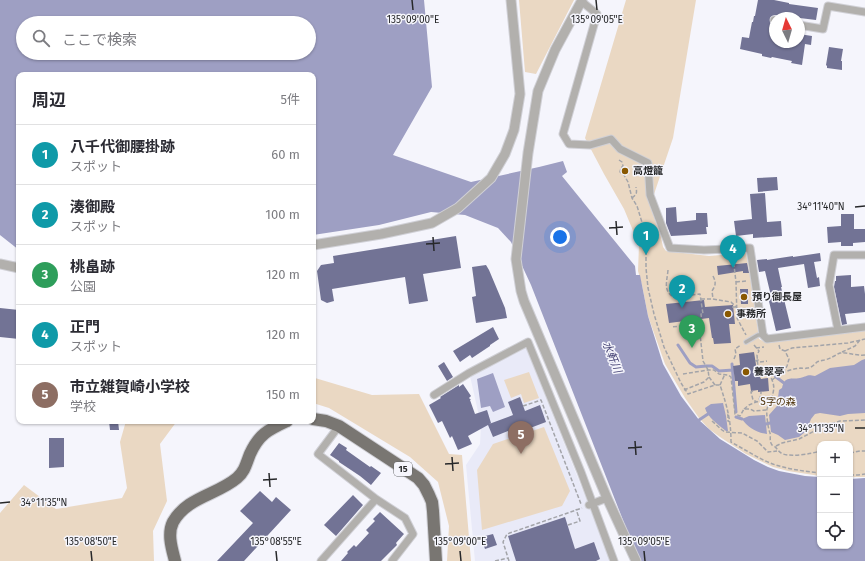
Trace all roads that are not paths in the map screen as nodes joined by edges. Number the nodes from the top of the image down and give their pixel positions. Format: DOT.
graph roads {
  1 [pos="511,0"];
  2 [pos="582,0"];
  3 [pos="829,0"];
  4 [pos="827,9"];
  5 [pos="865,12"];
  6 [pos="805,26"];
  7 [pos="316,245"];
  8 [pos="865,255"];
  9 [pos="0,264"];
  10 [pos="16,267"];
  11 [pos="865,327"];
  12 [pos="838,330"];
  13 [pos="763,335"];
  14 [pos="746,342"];
  15 [pos="434,395"];
  16 [pos="316,419"];
  17 [pos="280,424"];
  18 [pos="339,426"];
  19 [pos="607,498"];
  20 [pos="376,499"];
  21 [pos="591,504"];
  22 [pos="175,561"];
  23 [pos="321,561"];
  24 [pos="392,561"];
  25 [pos="436,561"];
  26 [pos="614,561"];
  27 [pos="636,561"];
  1 -- 7 [label="street"];
  2 -- 13 [label="street"];
  2 -- 19 [label="street"];
  3 -- 4 [label="lane"];
  4 -- 5 [label="street"];
  4 -- 6 [label="street"];
  8 -- 12 [label="street"];
  9 -- 10 [label="street"];
  11 -- 12 [label="street"];
  12 -- 13 [label="street"];
  13 -- 14 [label="lane"];
  15 -- 21 [label="street"];
  16 -- 18 [label="main road, 15"];
  17 -- 22 [label="main road"];
  18 -- 20 [label="street"];
  18 -- 25 [label="main road, 15"];
  19 -- 21 [label="street"];
  19 -- 27 [label="street"];
  20 -- 23 [label="street"];
  20 -- 24 [label="street"];
  21 -- 26 [label="street"];
}
